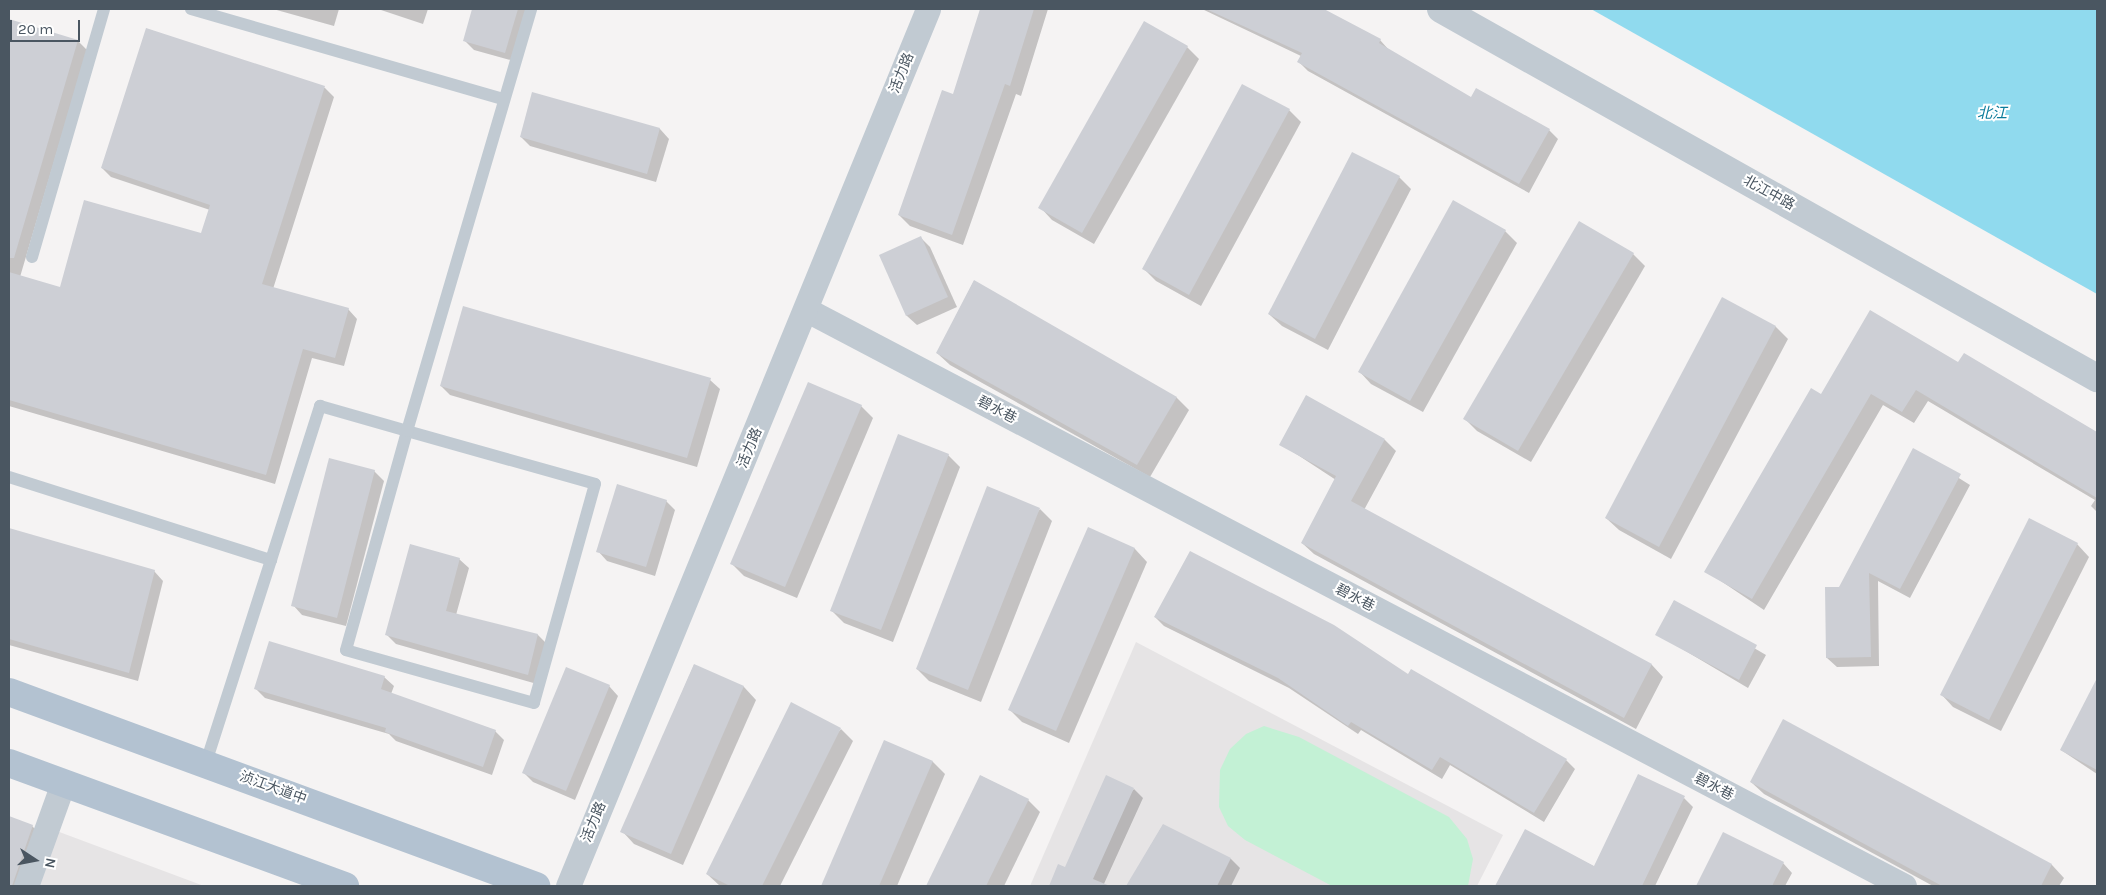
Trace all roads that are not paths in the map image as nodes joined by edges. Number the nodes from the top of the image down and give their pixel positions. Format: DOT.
graph roads {
  1 [pos="104,9"];
  2 [pos="191,9"];
  3 [pos="531,9"];
  4 [pos="928,9"];
  5 [pos="1441,9"];
  6 [pos="503,99"];
  7 [pos="32,257"];
  8 [pos="807,310"];
  9 [pos="2097,378"];
  10 [pos="407,431"];
  11 [pos="9,476"];
  12 [pos="271,560"];
  13 [pos="9,692"];
  14 [pos="9,763"];
  15 [pos="206,763"];
  16 [pos="63,782"];
  17 [pos="26,886"];
  18 [pos="344,886"];
  19 [pos="536,886"];
  20 [pos="568,886"];
  21 [pos="1904,886"];
  1 -- 7 [label="lane"];
  2 -- 6 [label="lane"];
  3 -- 6 [label="lane"];
  4 -- 8 [label="street, 活力路"];
  5 -- 9 [label="street, 北江中路"];
  6 -- 10 [label="lane"];
  8 -- 20 [label="street, 活力路"];
  8 -- 21 [label="street, 碧水巷"];
  10 -- 10 [label="lane"];
  10 -- 12 [label="lane"];
  11 -- 12 [label="lane"];
  12 -- 15 [label="lane"];
  13 -- 15 [label="main road, 浈江大道中"];
  14 -- 16 [label="main road"];
  15 -- 19 [label="main road, 浈江大道中"];
  16 -- 17 [label="street"];
  16 -- 18 [label="main road"];
}
